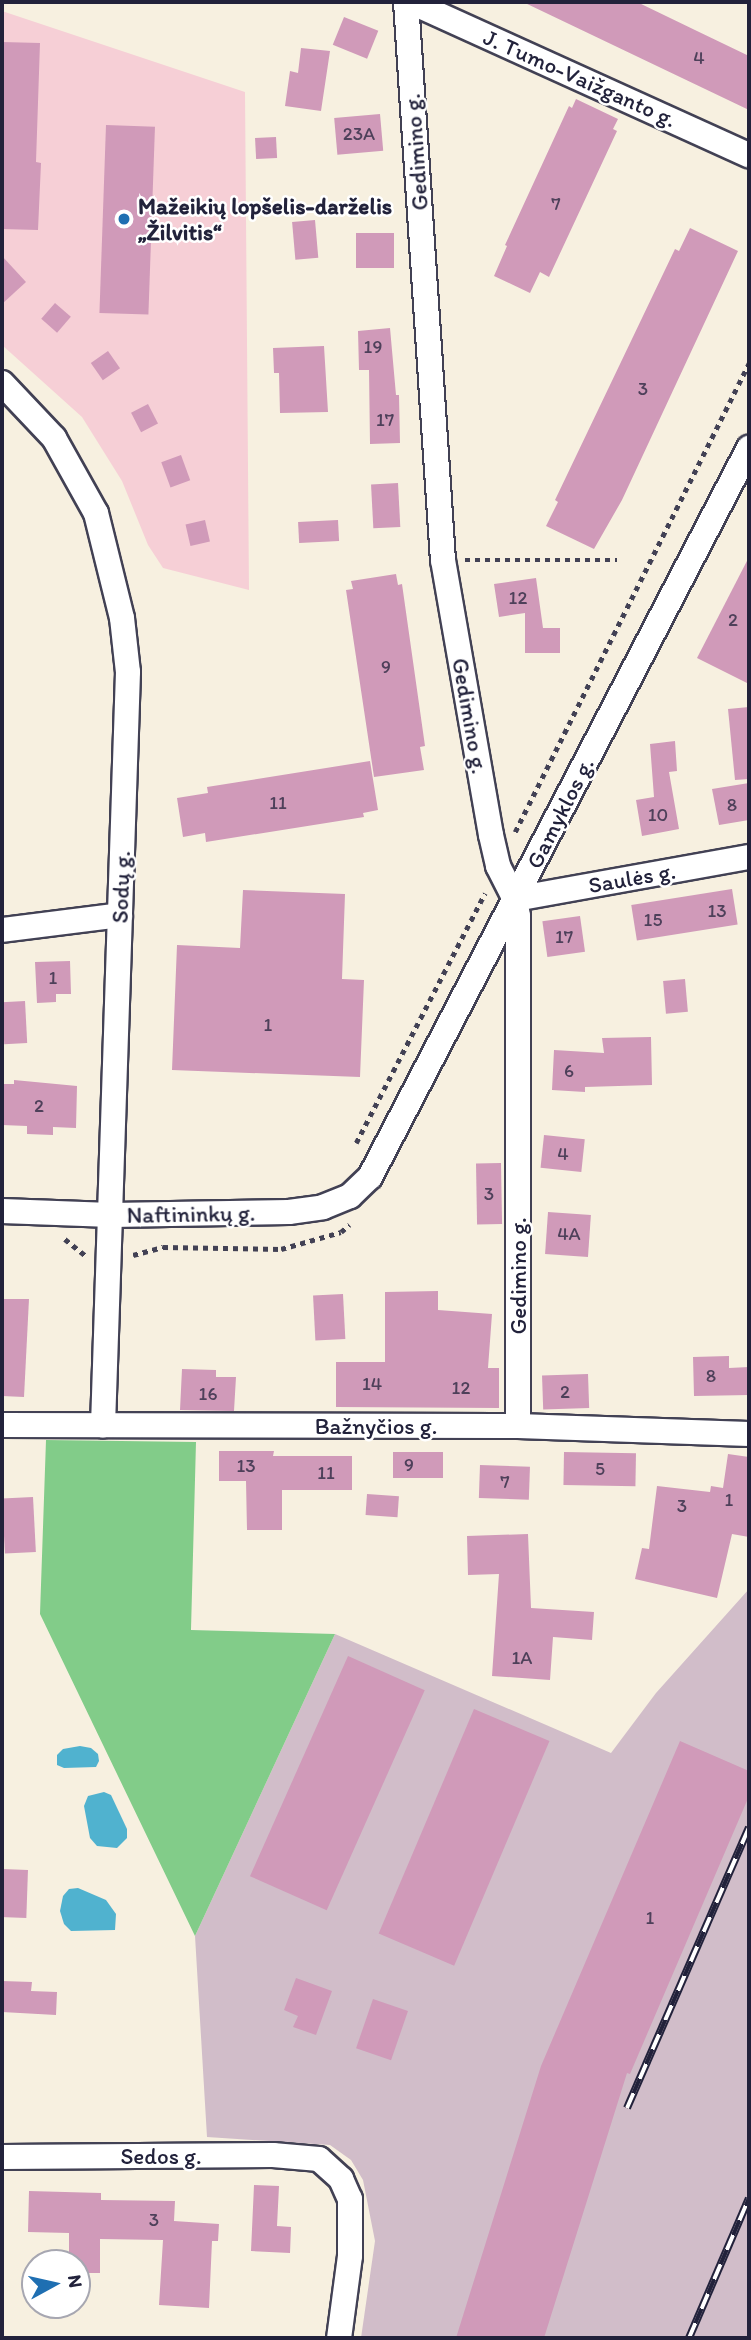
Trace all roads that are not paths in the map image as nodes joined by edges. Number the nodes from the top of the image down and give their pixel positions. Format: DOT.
graph roads {
  1 [pos="408,2"];
  2 [pos="749,155"];
  3 [pos="2,383"];
  4 [pos="749,448"];
  5 [pos="749,857"];
  6 [pos="515,899"];
  7 [pos="120,915"];
  8 [pos="2,930"];
  9 [pos="370,1177"];
  10 [pos="2,1211"];
  11 [pos="111,1215"];
  12 [pos="2,1425"];
  13 [pos="103,1426"];
  14 [pos="517,1426"];
  15 [pos="749,1434"];
  16 [pos="2,2157"];
  17 [pos="339,2338"];
  1 -- 2 [label="street, J. Tumo-Vaižganto g."];
  1 -- 6 [label="street, Gedimino g."];
  3 -- 7 [label="street, Sodų g."];
  4 -- 6 [label="street, Gamyklos g."];
  5 -- 6 [label="street, Saulės g."];
  6 -- 9 [label="street, Gamyklos g."];
  6 -- 14 [label="street, Gedimino g."];
  7 -- 8 [label="street"];
  7 -- 11 [label="street, Sodų g."];
  9 -- 11 [label="street, Naftininkų g."];
  10 -- 11 [label="street, Naftininkų g."];
  11 -- 13 [label="street, Sodų g."];
  12 -- 13 [label="street, Bažnyčios g."];
  13 -- 14 [label="street, Bažnyčios g."];
  14 -- 15 [label="street, Bažnyčios g."];
  16 -- 17 [label="street, Sedos g."];
}
